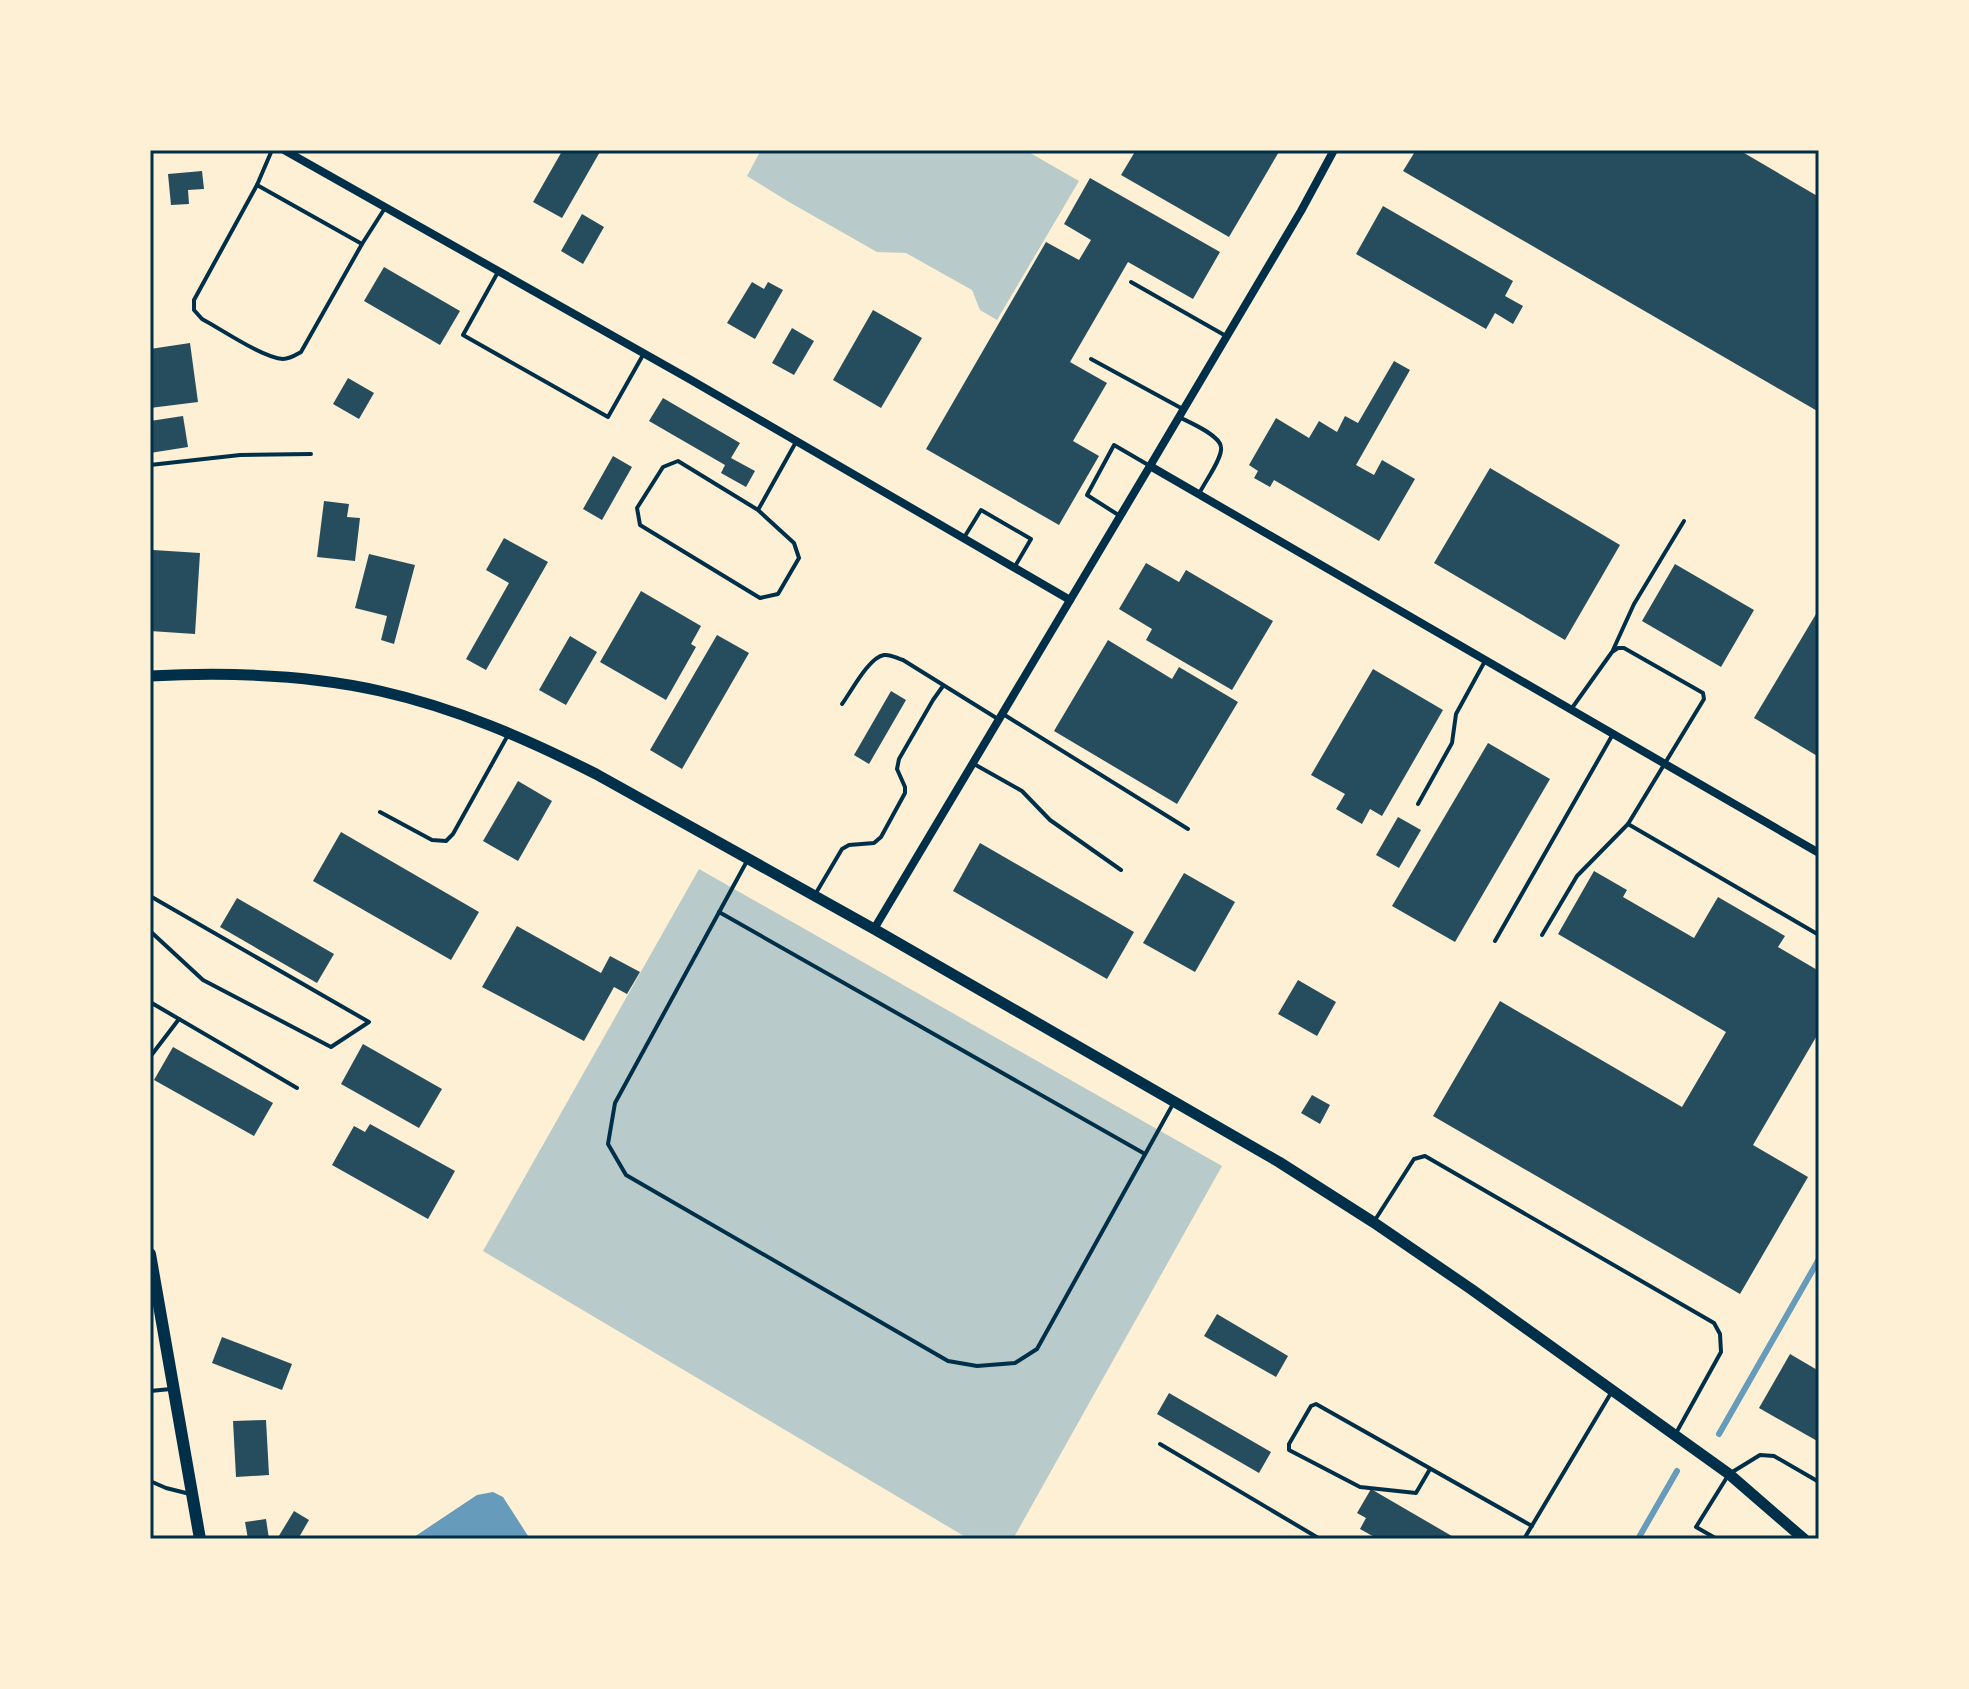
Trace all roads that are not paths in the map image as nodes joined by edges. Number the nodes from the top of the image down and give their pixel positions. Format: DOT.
graph roads {
  1 [pos="272,150"];
  2 [pos="284,150"];
  3 [pos="1334,150"];
  4 [pos="257,185"];
  5 [pos="385,208"];
  6 [pos="362,244"];
  7 [pos="498,272"];
  8 [pos="1131,282"];
  9 [pos="1226,336"];
  10 [pos="643,354"];
  11 [pos="1091,359"];
  12 [pos="1182,413"];
  13 [pos="796,442"];
  14 [pos="311,454"];
  15 [pos="150,465"];
  16 [pos="1150,466"];
  17 [pos="1198,494"];
  18 [pos="758,510"];
  19 [pos="1120,516"];
  20 [pos="1684,521"];
  21 [pos="963,538"];
  22 [pos="1014,568"];
  23 [pos="1070,600"];
  24 [pos="1612,652"];
  25 [pos="1485,661"];
  26 [pos="150,676"];
  27 [pos="943,686"];
  28 [pos="842,704"];
  29 [pos="1571,710"];
  30 [pos="1002,717"];
  31 [pos="509,732"];
  32 [pos="1613,734"];
  33 [pos="974,764"];
  34 [pos="1664,764"];
  35 [pos="1418,804"];
  36 [pos="380,812"];
  37 [pos="1628,824"];
  38 [pos="1188,829"];
  39 [pos="1819,853"];
  40 [pos="748,859"];
  41 [pos="1121,870"];
  42 [pos="150,896"];
  43 [pos="815,896"];
  44 [pos="719,912"];
  45 [pos="874,929"];
  46 [pos="150,931"];
  47 [pos="1542,935"];
  48 [pos="1819,935"];
  49 [pos="1495,941"];
  50 [pos="150,1002"];
  51 [pos="179,1019"];
  52 [pos="150,1057"];
  53 [pos="297,1088"];
  54 [pos="1174,1102"];
  55 [pos="1145,1154"];
  56 [pos="1373,1222"];
  57 [pos="150,1254"];
  58 [pos="174,1388"];
  59 [pos="150,1391"];
  60 [pos="1612,1391"];
  61 [pos="1674,1436"];
  62 [pos="1160,1444"];
  63 [pos="1430,1469"];
  64 [pos="1729,1474"];
  65 [pos="150,1481"];
  66 [pos="1819,1482"];
  67 [pos="192,1495"];
  68 [pos="1532,1526"];
  69 [pos="200,1539"];
  70 [pos="1320,1539"];
  71 [pos="1524,1539"];
  72 [pos="1717,1539"];
  73 [pos="1804,1539"];
  1 -- 4 [label="lane"];
  2 -- 5 [label="street"];
  3 -- 9 [label="street"];
  4 -- 6 [label="lane"];
  4 -- 6 [label="lane"];
  5 -- 6 [label="lane"];
  5 -- 7 [label="street"];
  7 -- 10 [label="street"];
  7 -- 10 [label="lane"];
  8 -- 9 [label="lane"];
  9 -- 12 [label="street"];
  10 -- 13 [label="street"];
  11 -- 12 [label="lane"];
  12 -- 16 [label="street"];
  12 -- 17 [label="lane"];
  13 -- 18 [label="lane"];
  13 -- 21 [label="street"];
  14 -- 15 [label="lane"];
  16 -- 17 [label="street"];
  16 -- 19 [label="street"];
  16 -- 19 [label="lane"];
  17 -- 25 [label="street"];
  18 -- 18 [label="lane"];
  19 -- 23 [label="street"];
  20 -- 24 [label="lane"];
  21 -- 22 [label="street"];
  21 -- 22 [label="lane"];
  22 -- 23 [label="street"];
  23 -- 30 [label="street"];
  24 -- 29 [label="lane"];
  24 -- 34 [label="lane"];
  25 -- 29 [label="street"];
  25 -- 35 [label="lane"];
  26 -- 31 [label="street"];
  27 -- 28 [label="lane"];
  27 -- 30 [label="lane"];
  27 -- 43 [label="lane"];
  29 -- 32 [label="street"];
  30 -- 33 [label="street"];
  30 -- 38 [label="lane"];
  31 -- 36 [label="lane"];
  31 -- 40 [label="street"];
  32 -- 34 [label="street"];
  32 -- 49 [label="lane"];
  33 -- 41 [label="lane"];
  33 -- 45 [label="street"];
  34 -- 37 [label="lane"];
  34 -- 39 [label="street"];
  37 -- 47 [label="lane"];
  37 -- 48 [label="lane"];
  40 -- 43 [label="street"];
  40 -- 44 [label="lane"];
  42 -- 46 [label="lane"];
  43 -- 45 [label="street"];
  44 -- 55 [label="lane"];
  44 -- 55 [label="lane"];
  45 -- 54 [label="street"];
  50 -- 51 [label="lane"];
  51 -- 52 [label="lane"];
  51 -- 53 [label="lane"];
  54 -- 55 [label="lane"];
  54 -- 56 [label="street"];
  56 -- 60 [label="street"];
  56 -- 61 [label="lane"];
  57 -- 58 [label="main road"];
  58 -- 59 [label="lane"];
  58 -- 67 [label="main road"];
  60 -- 61 [label="street"];
  60 -- 68 [label="lane"];
  61 -- 64 [label="street"];
  62 -- 70 [label="lane"];
  63 -- 63 [label="lane"];
  63 -- 68 [label="lane"];
  64 -- 66 [label="lane"];
  64 -- 72 [label="lane"];
  64 -- 73 [label="street"];
  65 -- 67 [label="lane"];
  67 -- 69 [label="main road"];
  68 -- 71 [label="lane"];
}
